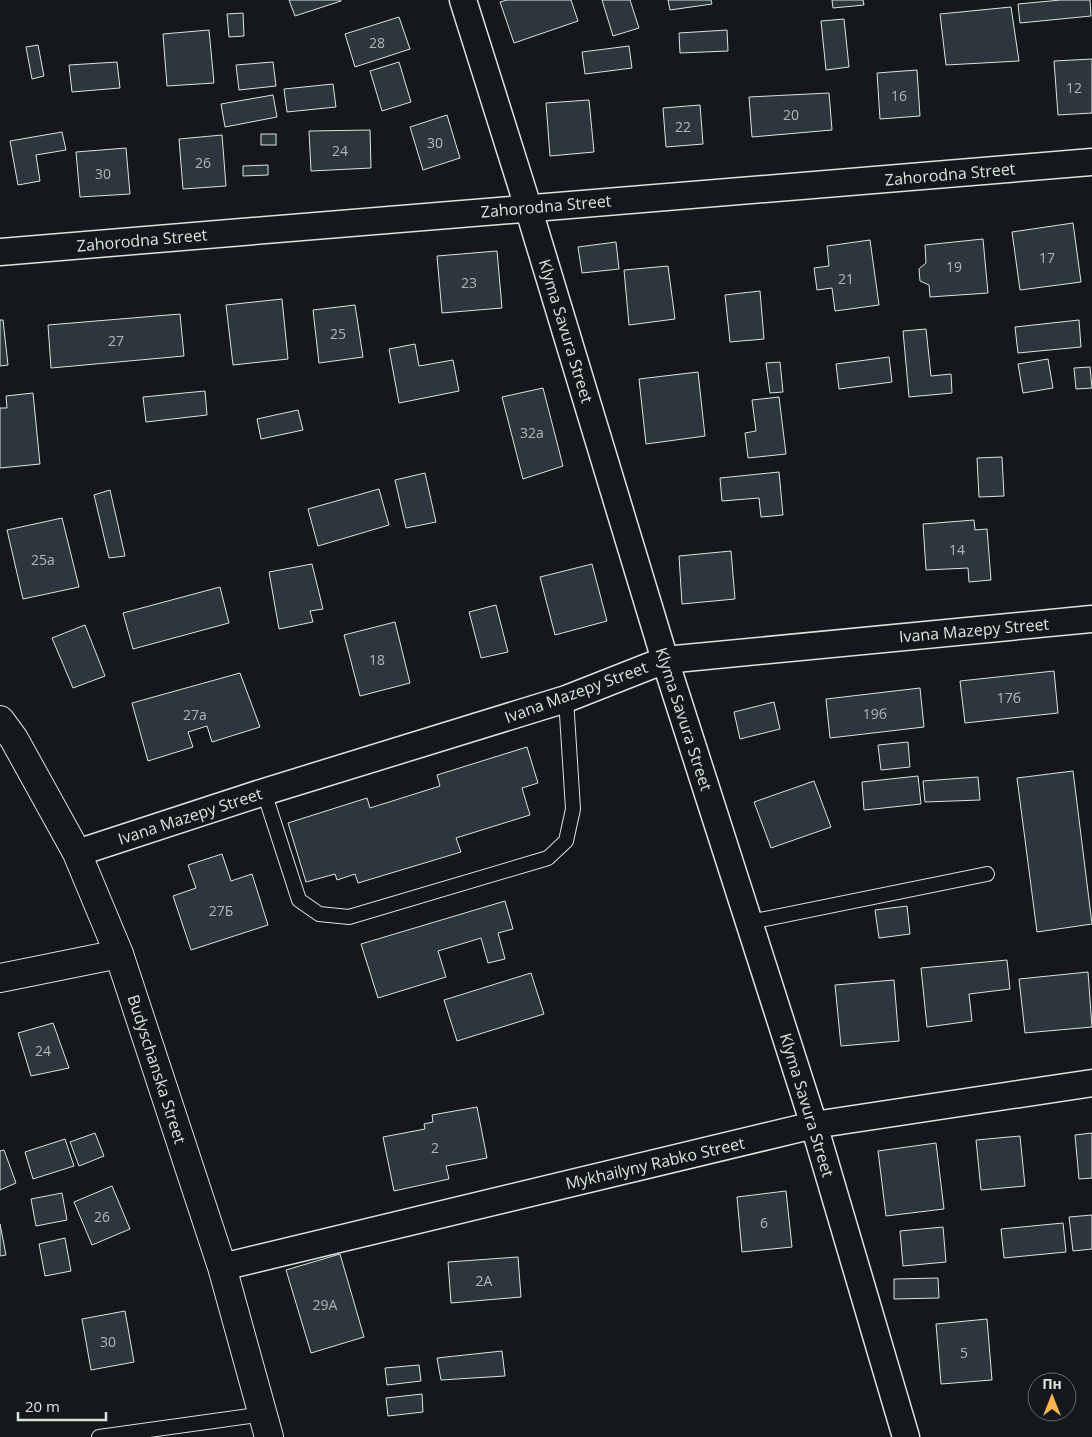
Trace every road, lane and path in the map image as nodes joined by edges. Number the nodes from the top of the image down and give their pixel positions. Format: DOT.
graph roads {
  1 [pos="463,0"];
  2 [pos="1092,162"];
  3 [pos="528,207"];
  4 [pos="0,252"];
  5 [pos="1092,619"];
  6 [pos="665,660"];
  7 [pos="566,700"];
  8 [pos="0,720"];
  9 [pos="264,792"];
  10 [pos="77,854"];
  11 [pos="987,874"];
  12 [pos="750,922"];
  13 [pos="119,954"];
  14 [pos="0,978"];
  15 [pos="1092,1083"];
  16 [pos="814,1125"];
  17 [pos="222,1266"];
  18 [pos="266,1425"];
  19 [pos="99,1437"];
  20 [pos="906,1437"];
  1 -- 3 [label="street, Klyma Savura Street"];
  2 -- 3 [label="street, Zahorodna Street"];
  3 -- 4 [label="street, Zahorodna Street"];
  3 -- 6 [label="street, Klyma Savura Street"];
  5 -- 6 [label="street, Ivana Mazepy Street"];
  6 -- 7 [label="street, Ivana Mazepy Street"];
  6 -- 12 [label="street, Klyma Savura Street"];
  7 -- 9 [label="street, Ivana Mazepy Street"];
  7 -- 9 [label="lane"];
  8 -- 10 [label="street, Budyschanska Street"];
  9 -- 10 [label="street, Ivana Mazepy Street"];
  10 -- 13 [label="street, Budyschanska Street"];
  11 -- 12 [label="lane"];
  12 -- 16 [label="street, Klyma Savura Street"];
  13 -- 14 [label="street"];
  13 -- 17 [label="street, Budyschanska Street"];
  15 -- 16 [label="street, Mykhailyny Rabko Street"];
  16 -- 17 [label="street, Mykhailyny Rabko Street"];
  16 -- 20 [label="street, Klyma Savura Street"];
  17 -- 18 [label="street, Budyschanska Street"];
  18 -- 19 [label="lane"];
}
